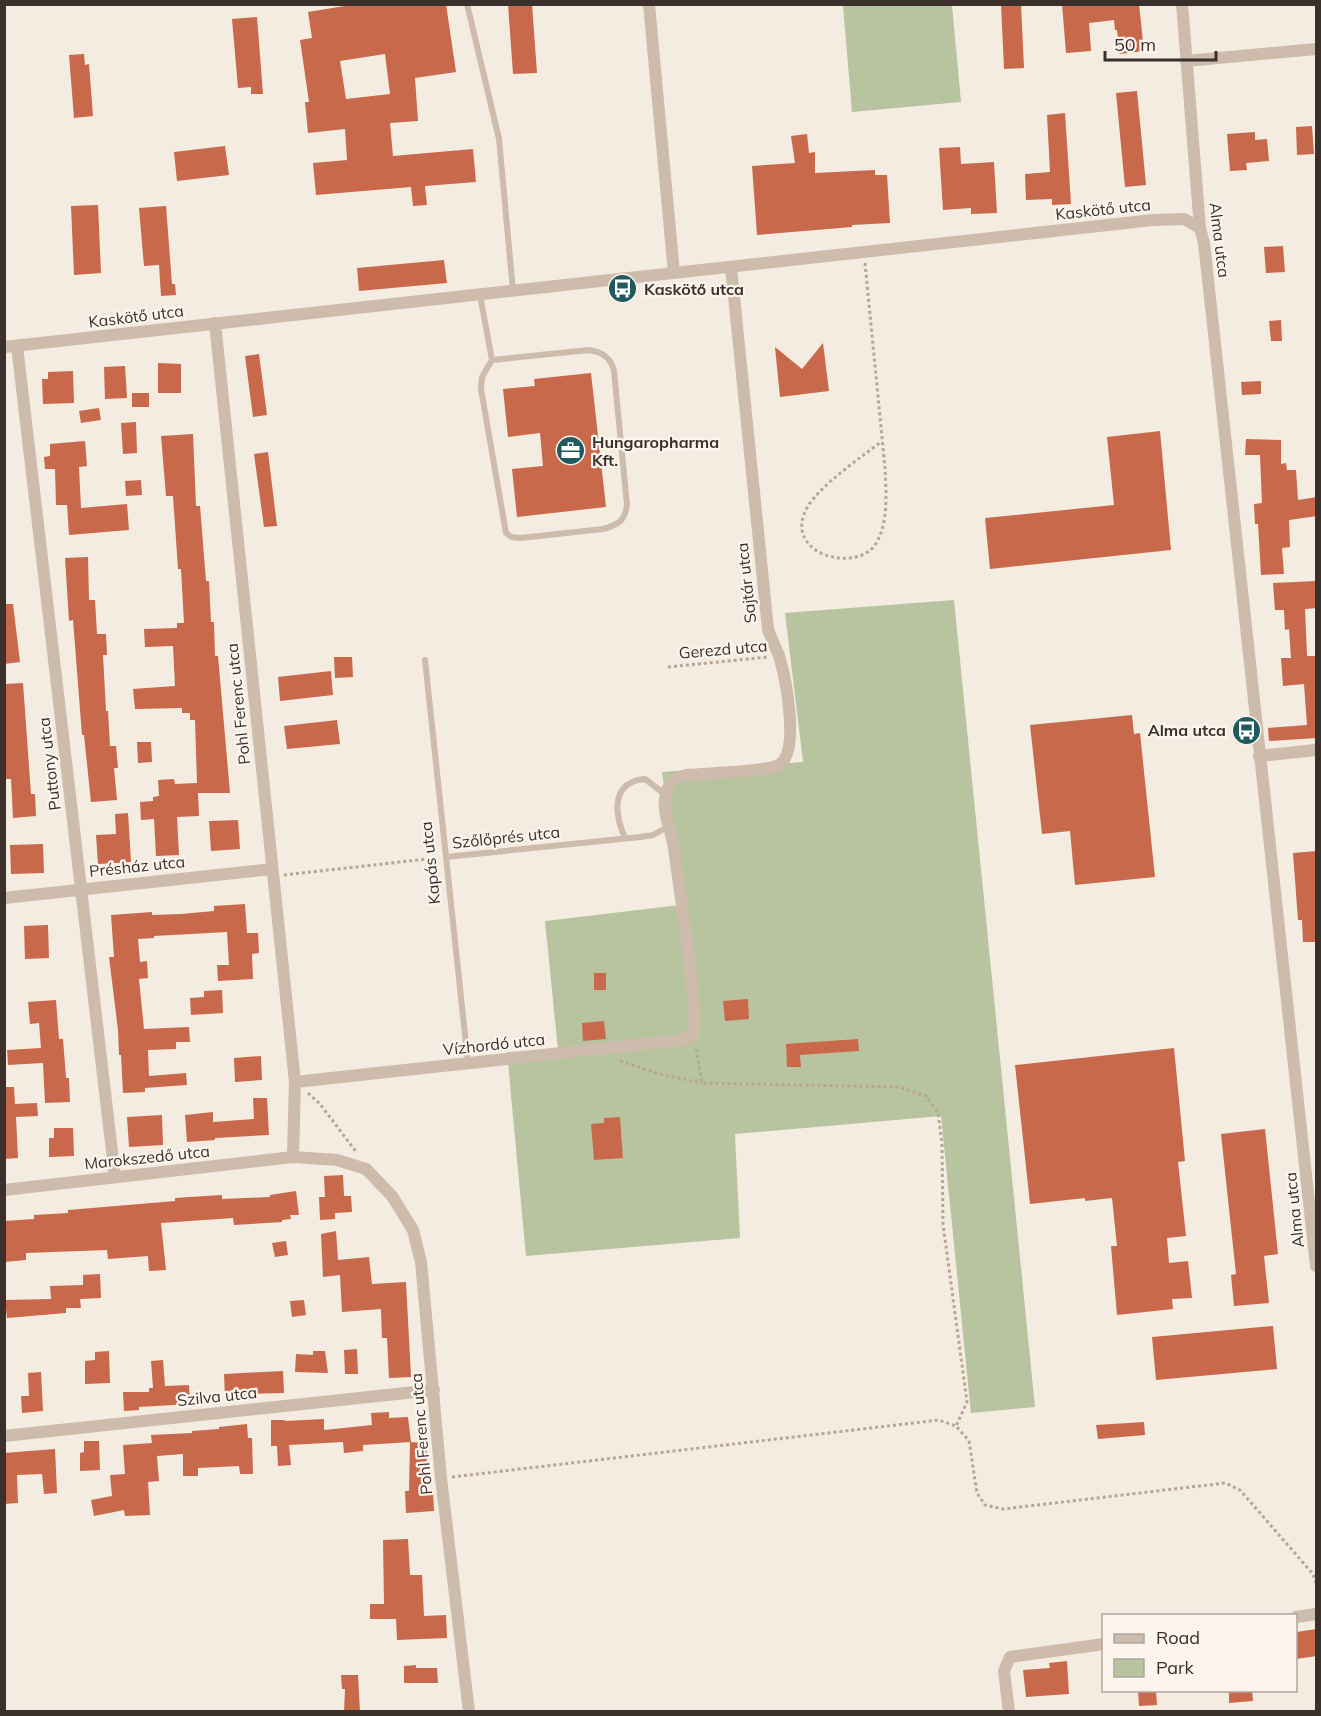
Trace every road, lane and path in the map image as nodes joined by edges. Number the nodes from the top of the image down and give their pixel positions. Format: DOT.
graph roads {
  1 [pos="467,4"];
  2 [pos="649,4"];
  3 [pos="1182,4"];
  4 [pos="1317,49"];
  5 [pos="1186,61"];
  6 [pos="1200,228"];
  7 [pos="864,252"];
  8 [pos="731,267"];
  9 [pos="674,273"];
  10 [pos="513,291"];
  11 [pos="480,294"];
  12 [pos="215,323"];
  13 [pos="10,346"];
  14 [pos="492,360"];
  15 [pos="881,442"];
  16 [pos="779,656"];
  17 [pos="426,660"];
  18 [pos="668,667"];
  19 [pos="1317,750"];
  20 [pos="1259,756"];
  21 [pos="666,795"];
  22 [pos="669,826"];
  23 [pos="625,838"];
  24 [pos="446,857"];
  25 [pos="273,872"];
  26 [pos="81,889"];
  27 [pos="4,898"];
  28 [pos="694,1035"];
  29 [pos="620,1060"];
  30 [pos="468,1063"];
  31 [pos="295,1082"];
  32 [pos="702,1083"];
  33 [pos="293,1157"];
  34 [pos="366,1169"];
  35 [pos="115,1177"];
  36 [pos="4,1190"];
  37 [pos="1317,1266"];
  38 [pos="434,1390"];
  39 [pos="956,1426"];
  40 [pos="4,1436"];
  41 [pos="441,1479"];
  42 [pos="1317,1583"];
  43 [pos="1317,1614"];
  44 [pos="1297,1617"];
  45 [pos="1102,1644"];
  46 [pos="469,1712"];
  47 [pos="1009,1712"];
  1 -- 10 [label="lane"];
  2 -- 9 [label="street"];
  3 -- 5 [label="street, Alma utca"];
  4 -- 5 [label="street"];
  5 -- 6 [label="street, Alma utca"];
  6 -- 7 [label="street, Kaskötő utca"];
  6 -- 20 [label="street, Alma utca"];
  7 -- 8 [label="street, Kaskötő utca"];
  7 -- 15 [label="path"];
  8 -- 9 [label="street, Kaskötő utca"];
  8 -- 16 [label="street, Sajtár utca"];
  9 -- 10 [label="street, Kaskötő utca"];
  10 -- 11 [label="street, Kaskötő utca"];
  11 -- 12 [label="street, Kaskötő utca"];
  11 -- 14 [label="lane"];
  12 -- 13 [label="street, Kaskötő utca"];
  12 -- 25 [label="street, Pohl Ferenc utca"];
  13 -- 26 [label="street, Puttony utca"];
  14 -- 14 [label="lane"];
  15 -- 15 [label="path"];
  16 -- 18 [label="path, Gerezd utca"];
  16 -- 21 [label="street, Sajtár utca"];
  17 -- 24 [label="lane, Kapás utca"];
  19 -- 20 [label="street"];
  20 -- 37 [label="street, Alma utca"];
  21 -- 22 [label="street"];
  21 -- 23 [label="lane"];
  22 -- 23 [label="lane, Szőlőprés utca"];
  22 -- 28 [label="street"];
  23 -- 24 [label="lane, Szőlőprés utca"];
  24 -- 25 [label="path, Szőlőprés utca"];
  24 -- 30 [label="lane, Kapás utca"];
  25 -- 26 [label="street, Présház utca"];
  25 -- 31 [label="street, Pohl Ferenc utca"];
  26 -- 27 [label="street, Présház utca"];
  26 -- 35 [label="street, Puttony utca"];
  28 -- 30 [label="street, Vízhordó utca"];
  28 -- 32 [label="path"];
  29 -- 32 [label="path"];
  30 -- 31 [label="street, Vízhordó utca"];
  31 -- 33 [label="street, Pohl Ferenc utca"];
  31 -- 34 [label="path"];
  32 -- 39 [label="path"];
  33 -- 34 [label="street, Pohl Ferenc utca"];
  33 -- 35 [label="street, Marokszedő utca"];
  34 -- 38 [label="street, Pohl Ferenc utca"];
  35 -- 36 [label="street, Marokszedő utca"];
  38 -- 40 [label="street, Szilva utca"];
  38 -- 41 [label="street, Pohl Ferenc utca"];
  39 -- 41 [label="path"];
  39 -- 42 [label="path"];
  41 -- 46 [label="street, Pohl Ferenc utca"];
  43 -- 44 [label="street"];
  45 -- 47 [label="street"];
}
